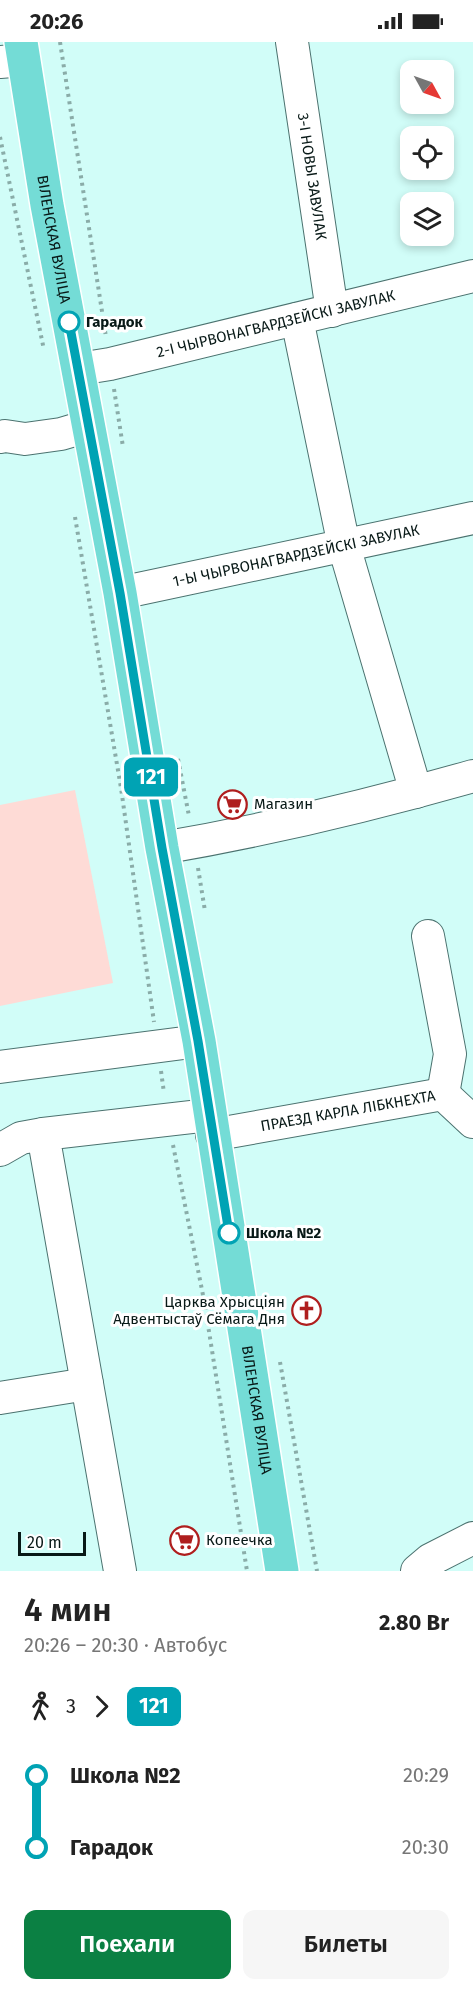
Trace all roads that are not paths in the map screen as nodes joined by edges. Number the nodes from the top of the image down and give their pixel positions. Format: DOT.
graph roads {
  1 [pos="292,42"];
  2 [pos="15,55"];
  3 [pos="473,276"];
  4 [pos="332,311"];
  5 [pos="297,319"];
  6 [pos="79,369"];
  7 [pos="88,426"];
  8 [pos="0,437"];
  9 [pos="473,518"];
  10 [pos="344,546"];
  11 [pos="120,593"];
  12 [pos="473,776"];
  13 [pos="416,792"];
  14 [pos="162,848"];
  15 [pos="428,936"];
  16 [pos="198,1041"];
  17 [pos="0,1067"];
  18 [pos="443,1094"];
  19 [pos="473,1122"];
  20 [pos="211,1125"];
  21 [pos="43,1134"];
  22 [pos="0,1150"];
  23 [pos="87,1384"];
  24 [pos="0,1398"];
  25 [pos="473,1538"];
  26 [pos="120,1571"];
  27 [pos="282,1571"];
  28 [pos="417,1571"];
  1 -- 4 [label="street, 3-І НОВЫ ЗАВУЛАК"];
  2 -- 6 [label="main road, ВІЛЕНСКАЯ ВУЛІЦА"];
  3 -- 4 [label="street, 2-І ЧЫРВОНАГВАРДЗЕЙСКІ ЗАВУЛАК"];
  4 -- 5 [label="street, 2-І ЧЫРВОНАГВАРДЗЕЙСКІ ЗАВУЛАК"];
  5 -- 6 [label="street, 2-І ЧЫРВОНАГВАРДЗЕЙСКІ ЗАВУЛАК"];
  5 -- 10 [label="street"];
  6 -- 7 [label="main road, ВІЛЕНСКАЯ ВУЛІЦА"];
  7 -- 8 [label="street"];
  7 -- 11 [label="main road, ВІЛЕНСКАЯ ВУЛІЦА"];
  9 -- 10 [label="street, 1-Ы ЧЫРВОНАГВАРДЗЕЙСКІ ЗАВУЛАК"];
  10 -- 11 [label="street, 1-Ы ЧЫРВОНАГВАРДЗЕЙСКІ ЗАВУЛАК"];
  10 -- 13 [label="street"];
  11 -- 14 [label="main road, ВІЛЕНСКАЯ ВУЛІЦА"];
  12 -- 13 [label="street"];
  13 -- 14 [label="street"];
  14 -- 16 [label="main road, ВІЛЕНСКАЯ ВУЛІЦА"];
  15 -- 18 [label="street"];
  16 -- 17 [label="street"];
  16 -- 20 [label="main road, ВІЛЕНСКАЯ ВУЛІЦА"];
  18 -- 19 [label="street, ПРАЕЗД КАРЛА ЛІБКНЕХТА"];
  18 -- 20 [label="street, ПРАЕЗД КАРЛА ЛІБКНЕХТА"];
  20 -- 21 [label="street, ПРАЕЗД КАРЛА ЛІБКНЕХТА"];
  20 -- 27 [label="main road, ВІЛЕНСКАЯ ВУЛІЦА"];
  21 -- 22 [label="street, ПРАЕЗД КАРЛА ЛІБКНЕХТА"];
  21 -- 23 [label="street"];
  23 -- 24 [label="street"];
  23 -- 26 [label="street"];
  25 -- 28 [label="street"];
}
